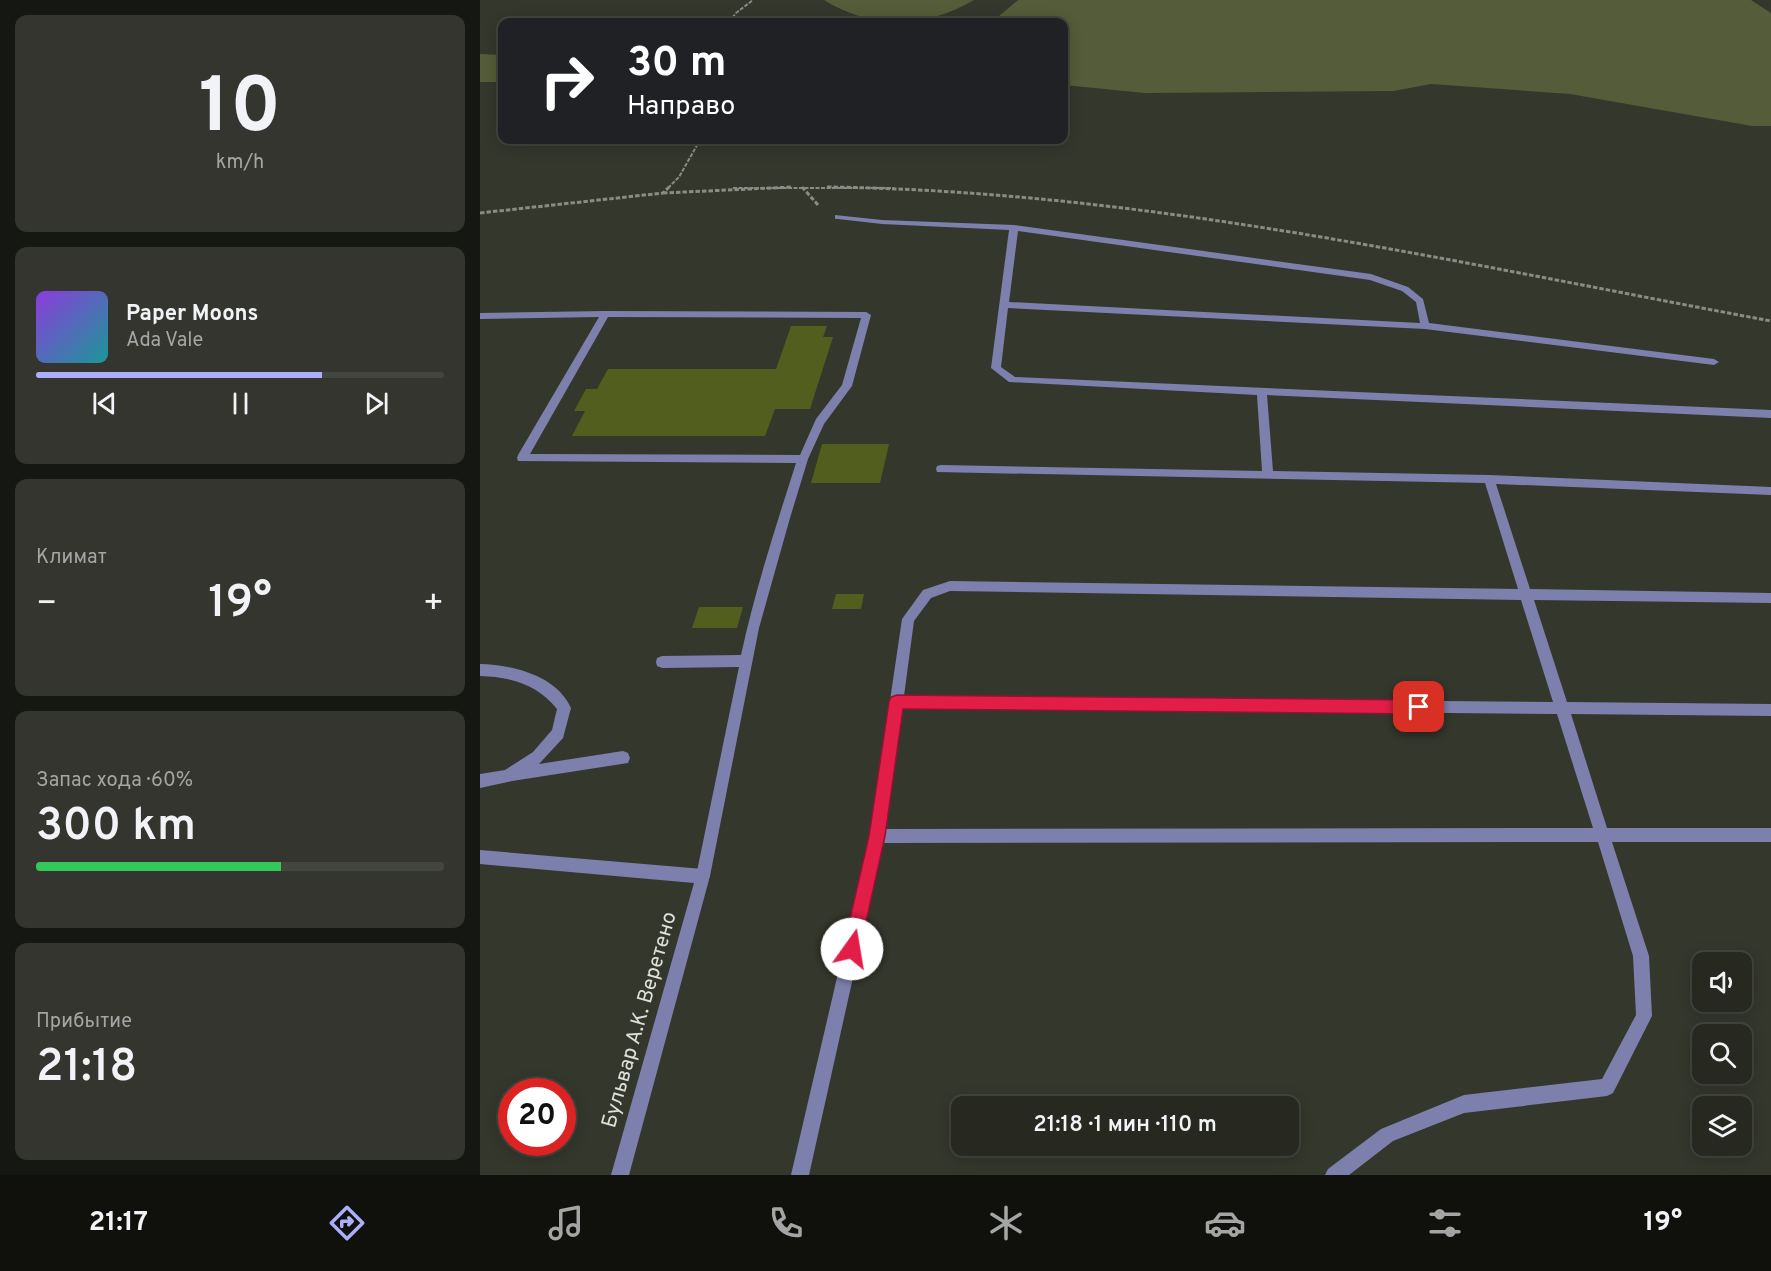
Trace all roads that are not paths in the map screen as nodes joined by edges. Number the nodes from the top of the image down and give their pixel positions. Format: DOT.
graph roads {
  1 [pos="838,217"];
  2 [pos="1014,228"];
  3 [pos="1004,305"];
  4 [pos="605,314"];
  5 [pos="480,316"];
  6 [pos="1425,326"];
  7 [pos="1714,362"];
  8 [pos="1262,392"];
  9 [pos="1771,414"];
  10 [pos="803,459"];
  11 [pos="941,469"];
  12 [pos="1268,475"];
  13 [pos="1489,479"];
  14 [pos="1771,491"];
  15 [pos="1526,594"];
  16 [pos="1771,598"];
  17 [pos="746,661"];
  18 [pos="662,662"];
  19 [pos="480,670"];
  20 [pos="897,702"];
  21 [pos="1561,708"];
  22 [pos="1771,710"];
  23 [pos="622,758"];
  24 [pos="507,776"];
  25 [pos="480,781"];
  26 [pos="1601,835"];
  27 [pos="1771,835"];
  28 [pos="877,836"];
  29 [pos="480,857"];
  30 [pos="703,876"];
  31 [pos="620,1175"];
  32 [pos="800,1175"];
  33 [pos="1334,1175"];
  1 -- 2 [label="street"];
  2 -- 3 [label="street"];
  2 -- 6 [label="street"];
  3 -- 6 [label="street"];
  3 -- 8 [label="street"];
  4 -- 5 [label="street"];
  4 -- 10 [label="street, Бульвар А.К. Веретено"];
  4 -- 10 [label="street"];
  6 -- 7 [label="street"];
  8 -- 9 [label="street"];
  8 -- 12 [label="street"];
  10 -- 17 [label="street, Бульвар А.К. Веретено"];
  11 -- 12 [label="street"];
  12 -- 13 [label="street"];
  13 -- 14 [label="street"];
  13 -- 15 [label="street"];
  15 -- 16 [label="street"];
  15 -- 20 [label="street"];
  15 -- 21 [label="street"];
  17 -- 18 [label="street"];
  17 -- 30 [label="street, Бульвар А.К. Веретено"];
  19 -- 24 [label="street"];
  20 -- 21 [label="street"];
  20 -- 28 [label="street"];
  21 -- 22 [label="street"];
  21 -- 26 [label="street"];
  23 -- 24 [label="street"];
  24 -- 25 [label="street"];
  26 -- 27 [label="street"];
  26 -- 28 [label="street"];
  26 -- 33 [label="street"];
  28 -- 32 [label="street"];
  29 -- 30 [label="street"];
  30 -- 31 [label="street, Бульвар А.К. Веретено"];
}
